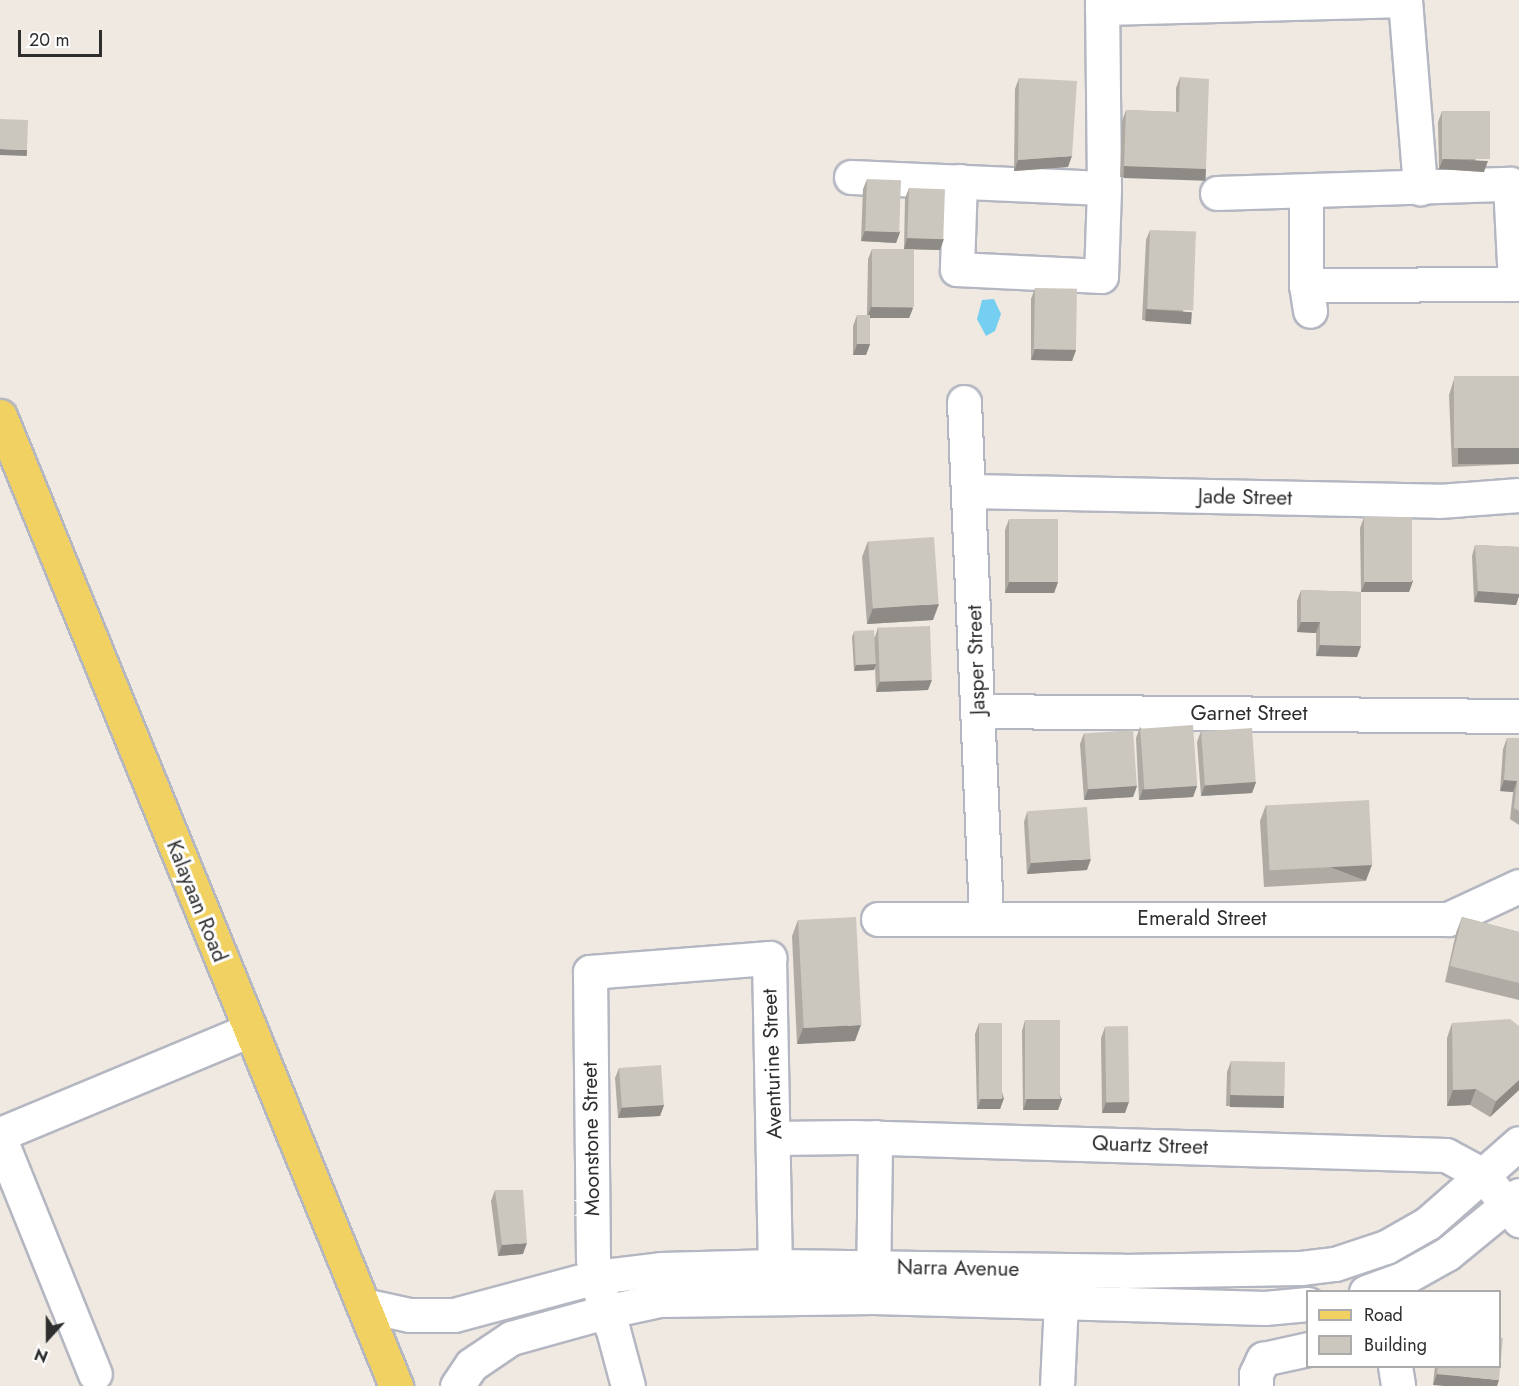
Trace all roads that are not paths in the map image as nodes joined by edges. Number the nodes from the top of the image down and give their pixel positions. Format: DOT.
graph roads {
  1 [pos="1399,0"];
  2 [pos="1405,0"];
  3 [pos="1102,4"];
  4 [pos="851,177"];
  5 [pos="960,181"];
  6 [pos="1104,188"];
  7 [pos="1420,188"];
  8 [pos="1306,191"];
  9 [pos="1217,193"];
  10 [pos="964,402"];
  11 [pos="0,416"];
  12 [pos="970,491"];
  13 [pos="1519,495"];
  14 [pos="978,711"];
  15 [pos="1519,716"];
  16 [pos="1519,886"];
  17 [pos="986,917"];
  18 [pos="878,919"];
  19 [pos="674,965"];
  20 [pos="250,1030"];
  21 [pos="0,1134"];
  22 [pos="874,1137"];
  23 [pos="774,1138"];
  24 [pos="0,1139"];
  25 [pos="1519,1143"];
  26 [pos="1483,1175"];
  27 [pos="1515,1206"];
  28 [pos="775,1266"];
  29 [pos="596,1276"];
  30 [pos="873,1282"];
  31 [pos="1062,1286"];
  32 [pos="1372,1290"];
  33 [pos="1306,1304"];
  34 [pos="364,1305"];
  35 [pos="604,1312"];
  36 [pos="1306,1349"];
  37 [pos="1395,1368"];
  38 [pos="95,1374"];
  39 [pos="396,1386"];
  40 [pos="457,1386"];
  41 [pos="628,1386"];
  42 [pos="1057,1386"];
  43 [pos="1256,1386"];
  44 [pos="1398,1386"];
  1 -- 3 [label="street"];
  2 -- 7 [label="street"];
  3 -- 6 [label="street"];
  4 -- 5 [label="street"];
  5 -- 6 [label="street"];
  5 -- 6 [label="street"];
  7 -- 8 [label="street"];
  7 -- 8 [label="street"];
  8 -- 9 [label="street"];
  10 -- 12 [label="street, Jasper Street"];
  11 -- 20 [label="main road, Kalayaan Road"];
  12 -- 13 [label="street, Jade Street"];
  12 -- 14 [label="street, Jasper Street"];
  14 -- 15 [label="street, Garnet Street"];
  14 -- 17 [label="street, Jasper Street"];
  16 -- 17 [label="street, Emerald Street"];
  17 -- 18 [label="street, Emerald Street"];
  19 -- 23 [label="street, Aventurine Street"];
  19 -- 29 [label="street, Moonstone Street"];
  20 -- 21 [label="street"];
  20 -- 34 [label="main road, Kalayaan Road"];
  22 -- 23 [label="street, Quartz Street"];
  22 -- 26 [label="street, Quartz Street"];
  22 -- 30 [label="street"];
  23 -- 28 [label="street, Aventurine Street"];
  24 -- 38 [label="street"];
  25 -- 26 [label="street, Narra Avenue"];
  26 -- 27 [label="street, Quartz Street"];
  26 -- 31 [label="street, Narra Avenue"];
  27 -- 32 [label="street"];
  28 -- 29 [label="street, Narra Avenue"];
  28 -- 30 [label="street, Narra Avenue"];
  29 -- 34 [label="street, Narra Avenue"];
  29 -- 35 [label="street, Moonstone Street"];
  30 -- 31 [label="street, Narra Avenue"];
  30 -- 35 [label="street, Narra Avenue"];
  31 -- 33 [label="street, Narra Avenue"];
  31 -- 42 [label="street"];
  34 -- 39 [label="main road, Kalayaan Road"];
  35 -- 40 [label="street, Narra Avenue"];
  35 -- 41 [label="street, Moonstone Street"];
  36 -- 43 [label="street"];
  37 -- 44 [label="street"];
}
